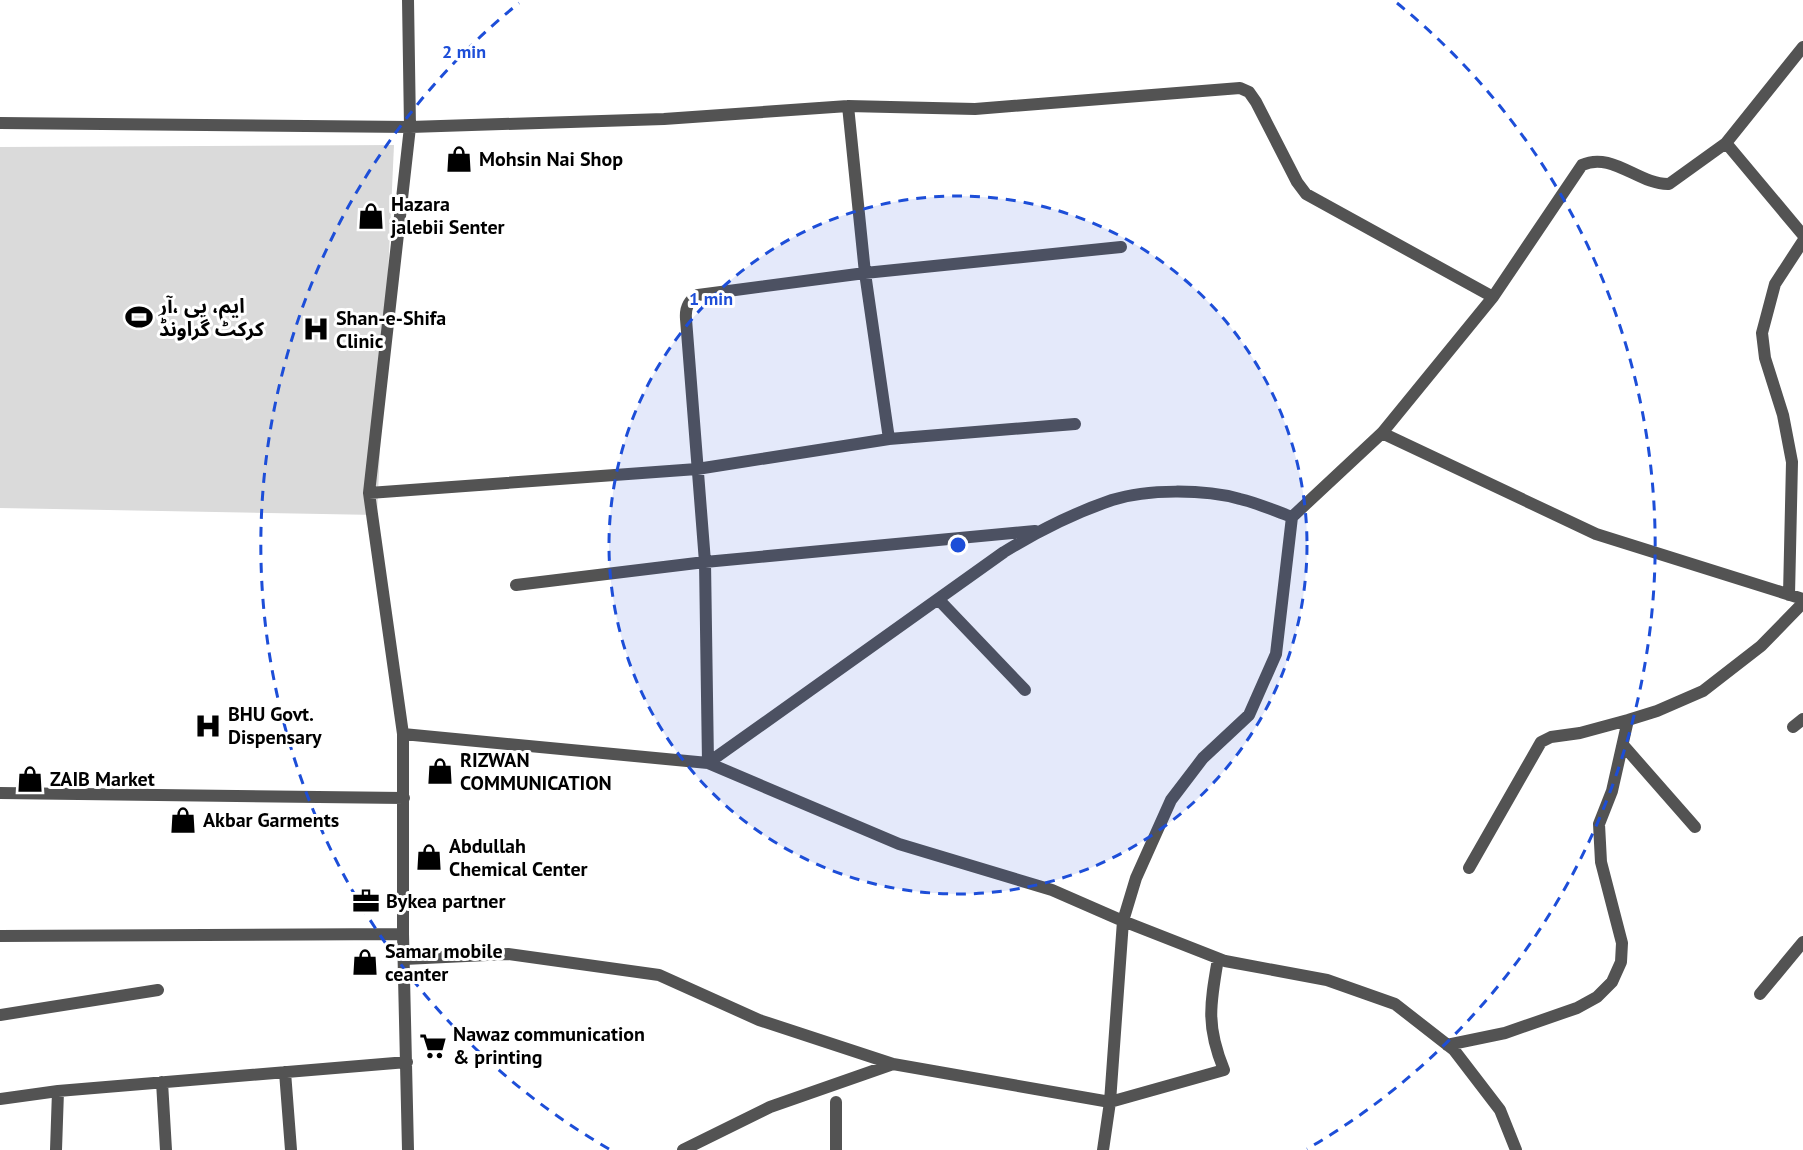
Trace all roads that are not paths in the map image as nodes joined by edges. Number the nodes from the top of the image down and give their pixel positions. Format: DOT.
graph roads {
  1 [pos="408,0"];
  2 [pos="1803,47"];
  3 [pos="848,106"];
  4 [pos="0,123"];
  5 [pos="410,127"];
  6 [pos="1726,143"];
  7 [pos="1803,235"];
  8 [pos="1803,241"];
  9 [pos="1121,247"];
  10 [pos="865,273"];
  11 [pos="1493,297"];
  12 [pos="1075,424"];
  13 [pos="1382,433"];
  14 [pos="889,439"];
  15 [pos="697,469"];
  16 [pos="369,493"];
  17 [pos="1292,517"];
  18 [pos="1039,531"];
  19 [pos="705,562"];
  20 [pos="516,585"];
  21 [pos="1789,595"];
  22 [pos="939,599"];
  23 [pos="1803,601"];
  24 [pos="1024,690"];
  25 [pos="1803,718"];
  26 [pos="1628,720"];
  27 [pos="1793,727"];
  28 [pos="403,734"];
  29 [pos="1623,745"];
  30 [pos="708,763"];
  31 [pos="0,793"];
  32 [pos="404,798"];
  33 [pos="1695,827"];
  34 [pos="1469,868"];
  35 [pos="1123,921"];
  36 [pos="403,934"];
  37 [pos="0,936"];
  38 [pos="1803,942"];
  39 [pos="404,959"];
  40 [pos="1218,959"];
  41 [pos="158,990"];
  42 [pos="1760,994"];
  43 [pos="0,1015"];
  44 [pos="1447,1045"];
  45 [pos="407,1062"];
  46 [pos="893,1064"];
  47 [pos="285,1072"];
  48 [pos="162,1082"];
  49 [pos="58,1091"];
  50 [pos="0,1099"];
  51 [pos="836,1102"];
  52 [pos="1110,1102"];
  53 [pos="56,1150"];
  54 [pos="166,1150"];
  55 [pos="291,1150"];
  56 [pos="408,1150"];
  57 [pos="683,1150"];
  58 [pos="836,1150"];
  59 [pos="1102,1150"];
  60 [pos="1516,1150"];
  1 -- 5 [label="street"];
  2 -- 6 [label="street"];
  3 -- 5 [label="street"];
  3 -- 10 [label="street"];
  3 -- 11 [label="street"];
  4 -- 5 [label="street"];
  5 -- 16 [label="street"];
  6 -- 7 [label="street"];
  6 -- 11 [label="street"];
  8 -- 21 [label="street"];
  9 -- 10 [label="street"];
  10 -- 14 [label="street"];
  10 -- 15 [label="street"];
  11 -- 13 [label="street"];
  12 -- 14 [label="street"];
  13 -- 17 [label="street"];
  13 -- 21 [label="street"];
  14 -- 15 [label="street"];
  15 -- 16 [label="street"];
  15 -- 19 [label="street"];
  16 -- 28 [label="street"];
  17 -- 18 [label="street"];
  17 -- 35 [label="street"];
  18 -- 19 [label="street"];
  18 -- 22 [label="street"];
  19 -- 20 [label="street"];
  19 -- 30 [label="street"];
  21 -- 23 [label="street"];
  22 -- 24 [label="street"];
  22 -- 30 [label="street"];
  23 -- 26 [label="street"];
  25 -- 27 [label="street"];
  26 -- 29 [label="street"];
  26 -- 34 [label="street"];
  28 -- 30 [label="street"];
  28 -- 32 [label="street"];
  29 -- 33 [label="street"];
  29 -- 44 [label="street"];
  30 -- 35 [label="street"];
  31 -- 32 [label="street"];
  32 -- 36 [label="street"];
  35 -- 40 [label="street"];
  35 -- 52 [label="street"];
  36 -- 37 [label="street"];
  36 -- 39 [label="street"];
  38 -- 42 [label="street"];
  39 -- 45 [label="street"];
  39 -- 46 [label="street"];
  40 -- 44 [label="street"];
  40 -- 52 [label="street"];
  41 -- 43 [label="street"];
  44 -- 60 [label="street"];
  45 -- 47 [label="street"];
  45 -- 56 [label="street"];
  46 -- 52 [label="street"];
  46 -- 57 [label="street"];
  47 -- 48 [label="street"];
  47 -- 55 [label="street"];
  48 -- 49 [label="street"];
  48 -- 54 [label="street"];
  49 -- 50 [label="street"];
  49 -- 53 [label="street"];
  51 -- 58 [label="street"];
  52 -- 59 [label="street"];
}
